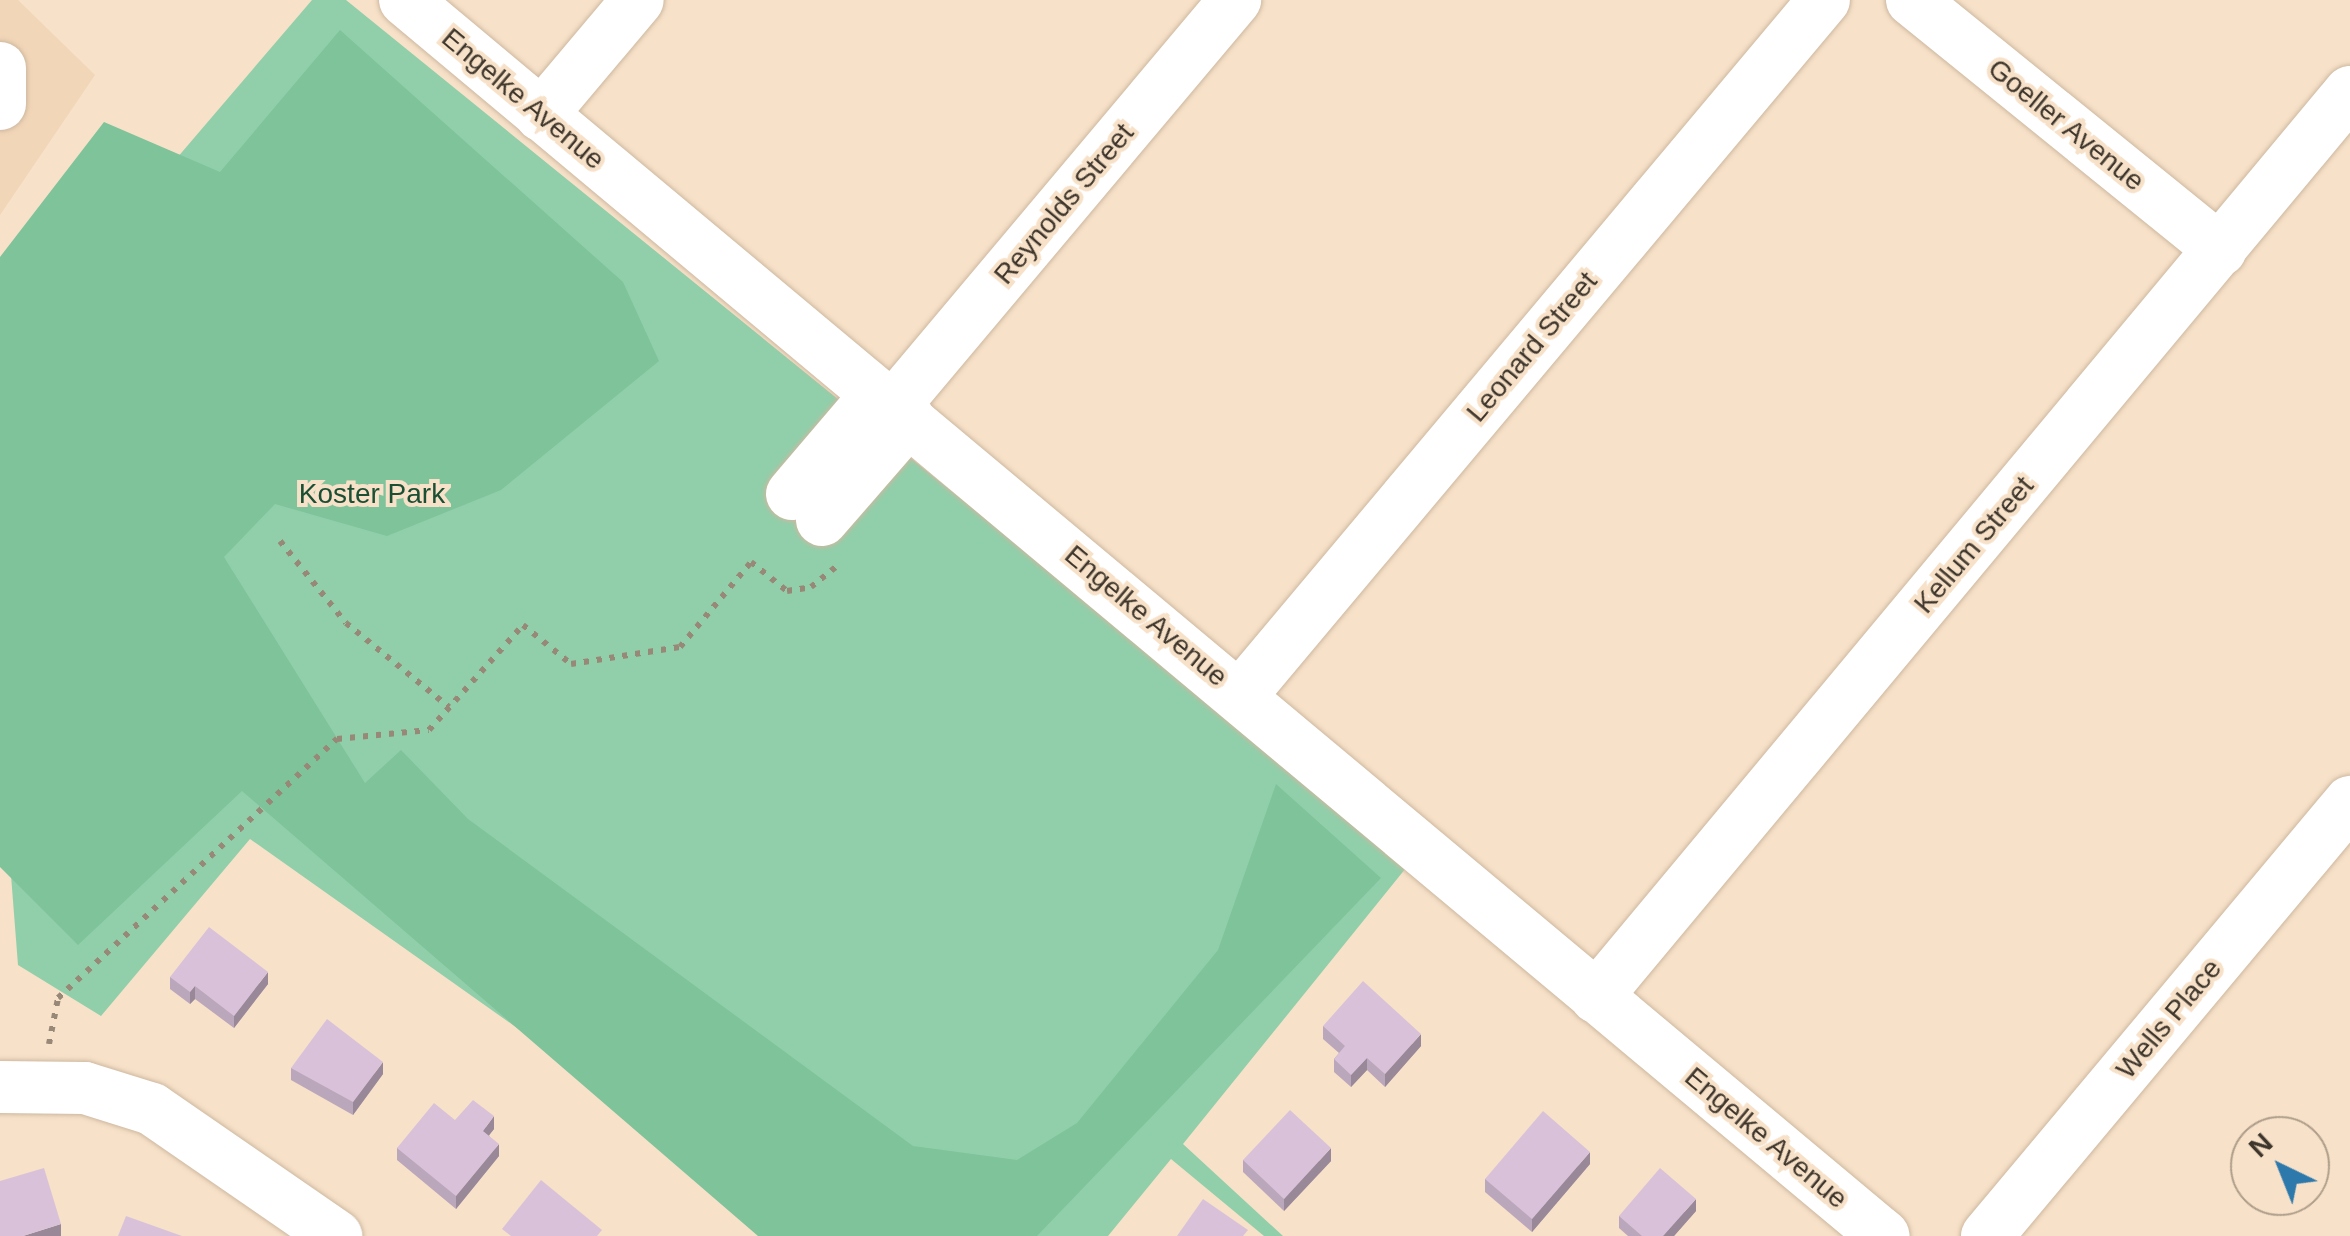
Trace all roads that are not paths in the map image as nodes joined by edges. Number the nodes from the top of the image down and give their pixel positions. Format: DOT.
graph roads {
  1 [pos="405,0"];
  2 [pos="638,0"];
  3 [pos="1236,0"];
  4 [pos="1824,0"];
  5 [pos="1912,0"];
  6 [pos="0,68"];
  7 [pos="2350,92"];
  8 [pos="0,104"];
  9 [pos="542,115"];
  10 [pos="2221,250"];
  11 [pos="893,407"];
  12 [pos="822,521"];
  13 [pos="1241,695"];
  14 [pos="2350,802"];
  15 [pos="1596,998"];
  16 [pos="20,1087"];
  17 [pos="278,1216"];
  18 [pos="336,1236"];
  19 [pos="1884,1236"];
  20 [pos="1988,1236"];
  1 -- 9 [label="street, Engelke Avenue"];
  2 -- 9 [label="street"];
  3 -- 11 [label="street, Reynolds Street"];
  4 -- 13 [label="street, Leonard Street"];
  5 -- 10 [label="street, Goeller Avenue"];
  6 -- 8 [label="street"];
  7 -- 10 [label="street, Kellum Street"];
  9 -- 11 [label="street, Engelke Avenue"];
  10 -- 15 [label="street, Kellum Street"];
  11 -- 12 [label="street, Reynolds Street"];
  11 -- 13 [label="street, Engelke Avenue"];
  13 -- 15 [label="street, Engelke Avenue"];
  14 -- 20 [label="street, Wells Place"];
  15 -- 19 [label="street, Engelke Avenue"];
  16 -- 17 [label="street"];
  17 -- 18 [label="street"];
}
